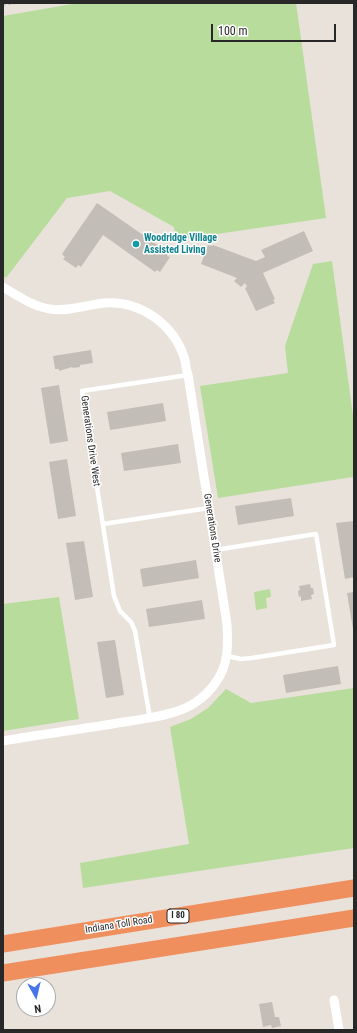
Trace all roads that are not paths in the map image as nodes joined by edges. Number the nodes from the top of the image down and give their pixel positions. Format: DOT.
graph roads {
  1 [pos="3,287"];
  2 [pos="188,376"];
  3 [pos="209,508"];
  4 [pos="103,524"];
  5 [pos="215,550"];
  6 [pos="227,656"];
  7 [pos="150,718"];
  8 [pos="3,741"];
  9 [pos="354,888"];
  10 [pos="354,918"];
  11 [pos="3,944"];
  12 [pos="3,973"];
  13 [pos="334,1000"];
  14 [pos="339,1030"];
  1 -- 2 [label="street, Generations Drive"];
  2 -- 3 [label="street, Generations Drive"];
  2 -- 4 [label="lane, Generations Drive West"];
  3 -- 4 [label="lane"];
  3 -- 5 [label="street, Generations Drive"];
  4 -- 7 [label="lane, Generations Drive West"];
  5 -- 6 [label="street, Generations Drive"];
  5 -- 6 [label="lane"];
  6 -- 7 [label="street, Generations Drive"];
  7 -- 8 [label="street, Generations Drive"];
  9 -- 11 [label="highway, Indiana Toll Road / I 80"];
  10 -- 12 [label="highway"];
  13 -- 14 [label="street"];
}
